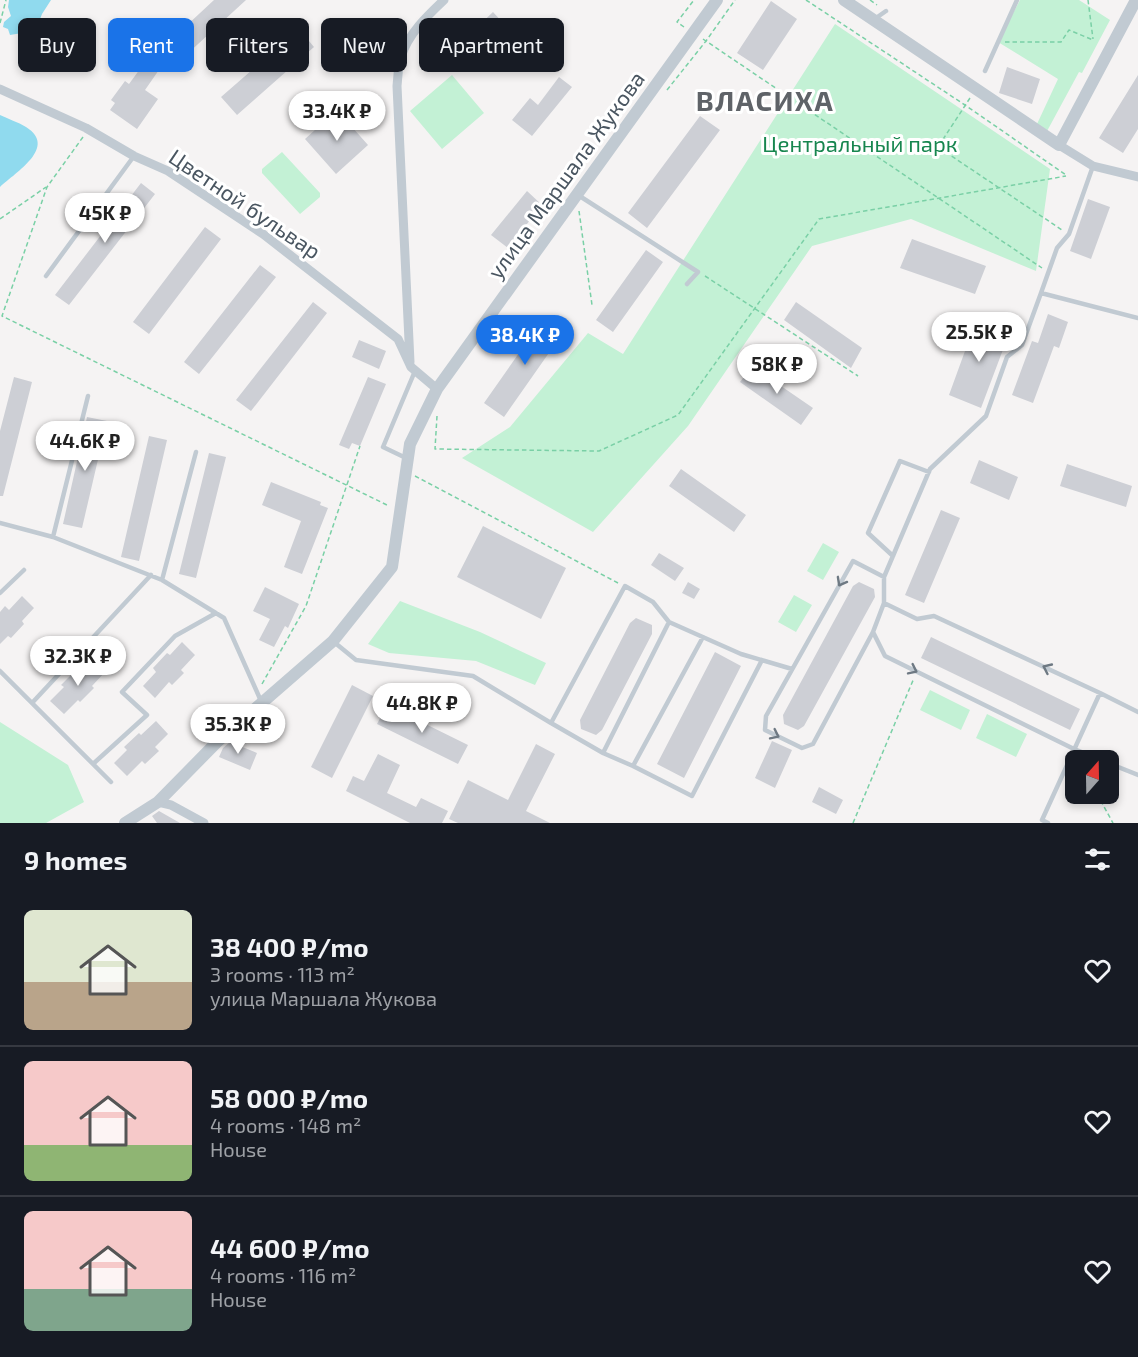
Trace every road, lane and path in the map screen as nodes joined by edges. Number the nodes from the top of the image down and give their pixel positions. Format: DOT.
graph roads {
  1 [pos="6,0"];
  2 [pos="444,0"];
  3 [pos="694,0"];
  4 [pos="717,0"];
  5 [pos="806,0"];
  6 [pos="844,0"];
  7 [pos="870,0"];
  8 [pos="1017,0"];
  9 [pos="1088,0"];
  10 [pos="1136,0"];
  11 [pos="877,5"];
  12 [pos="886,11"];
  13 [pos="874,20"];
  14 [pos="0,23"];
  15 [pos="693,33"];
  16 [pos="998,42"];
  17 [pos="986,71"];
  18 [pos="0,89"];
  19 [pos="976,90"];
  20 [pos="965,105"];
  21 [pos="86,128"];
  22 [pos="1059,146"];
  23 [pos="134,156"];
  24 [pos="1093,166"];
  25 [pos="1138,177"];
  26 [pos="47,186"];
  27 [pos="999,187"];
  28 [pos="578,198"];
  29 [pos="938,198"];
  30 [pos="0,219"];
  31 [pos="1069,234"];
  32 [pos="698,272"];
  33 [pos="1048,272"];
  34 [pos="46,276"];
  35 [pos="687,284"];
  36 [pos="1041,293"];
  37 [pos="592,305"];
  38 [pos="755,309"];
  39 [pos="1138,318"];
  40 [pos="413,369"];
  41 [pos="858,376"];
  42 [pos="437,389"];
  43 [pos="88,396"];
  44 [pos="360,446"];
  45 [pos="435,449"];
  46 [pos="196,452"];
  47 [pos="407,465"];
  48 [pos="929,472"];
  49 [pos="346,485"];
  50 [pos="400,512"];
  51 [pos="0,523"];
  52 [pos="53,537"];
  53 [pos="893,556"];
  54 [pos="24,570"];
  55 [pos="151,575"];
  56 [pos="885,577"];
  57 [pos="162,580"];
  58 [pos="625,586"];
  59 [pos="0,593"];
  60 [pos="884,603"];
  61 [pos="216,613"];
  62 [pos="669,622"];
  63 [pos="873,632"];
  64 [pos="703,637"];
  65 [pos="333,641"];
  66 [pos="762,660"];
  67 [pos="792,669"];
  68 [pos="0,671"];
  69 [pos="916,671"];
  70 [pos="1100,693"];
  71 [pos="259,698"];
  72 [pos="32,703"];
  73 [pos="1138,712"];
  74 [pos="551,723"];
  75 [pos="1074,749"];
  76 [pos="603,753"];
  77 [pos="93,764"];
  78 [pos="633,766"];
  79 [pos="1119,767"];
  80 [pos="1138,775"];
  81 [pos="111,782"];
  82 [pos="158,802"];
  83 [pos="1103,804"];
  84 [pos="125,823"];
  85 [pos="204,823"];
  86 [pos="853,823"];
  87 [pos="1048,823"];
  88 [pos="1113,823"];
  1 -- 14 [label="path"];
  2 -- 40 [label="street"];
  3 -- 15 [label="path"];
  4 -- 15 [label="street, улица Маршала Жукова"];
  5 -- 20 [label="path"];
  6 -- 13 [label="street"];
  7 -- 11 [label="path"];
  8 -- 16 [label="lane"];
  9 -- 16 [label="path"];
  10 -- 22 [label="street"];
  12 -- 13 [label="lane"];
  13 -- 19 [label="street"];
  15 -- 28 [label="street, улица Маршала Жукова"];
  15 -- 29 [label="path"];
  16 -- 17 [label="lane"];
  18 -- 21 [label="street, Цветной бульвар"];
  19 -- 20 [label="path"];
  19 -- 22 [label="street"];
  20 -- 27 [label="path"];
  20 -- 27 [label="path"];
  21 -- 23 [label="street, Цветной бульвар"];
  21 -- 26 [label="path"];
  22 -- 24 [label="street"];
  23 -- 34 [label="lane"];
  23 -- 40 [label="street, Цветной бульвар"];
  24 -- 25 [label="street"];
  24 -- 31 [label="lane"];
  26 -- 30 [label="path"];
  26 -- 49 [label="path"];
  27 -- 29 [label="path"];
  27 -- 31 [label="path"];
  28 -- 32 [label="lane"];
  28 -- 37 [label="path"];
  28 -- 42 [label="street, улица Маршала Жукова"];
  29 -- 33 [label="path"];
  29 -- 38 [label="path"];
  31 -- 33 [label="lane"];
  32 -- 35 [label="lane"];
  32 -- 38 [label="path"];
  33 -- 36 [label="lane"];
  36 -- 39 [label="lane"];
  36 -- 48 [label="lane"];
  38 -- 41 [label="path"];
  38 -- 45 [label="path"];
  40 -- 42 [label="street, Цветной бульвар"];
  40 -- 47 [label="lane"];
  42 -- 47 [label="street, улица Маршала Жукова"];
  43 -- 52 [label="lane"];
  44 -- 49 [label="path"];
  46 -- 57 [label="lane"];
  47 -- 50 [label="street, улица Маршала Жукова"];
  47 -- 58 [label="path"];
  48 -- 53 [label="lane"];
  48 -- 53 [label="lane"];
  49 -- 50 [label="path"];
  49 -- 71 [label="path"];
  50 -- 65 [label="street, улица Маршала Жукова"];
  51 -- 52 [label="lane"];
  52 -- 55 [label="lane"];
  53 -- 56 [label="lane"];
  54 -- 59 [label="lane"];
  55 -- 57 [label="lane"];
  55 -- 72 [label="lane"];
  56 -- 60 [label="lane"];
  56 -- 67 [label="lane, one-way"];
  57 -- 61 [label="lane"];
  58 -- 62 [label="lane"];
  58 -- 74 [label="lane"];
  60 -- 63 [label="lane"];
  70 -- 60 [label="lane, one-way"];
  61 -- 71 [label="lane"];
  61 -- 77 [label="lane"];
  62 -- 64 [label="lane"];
  62 -- 76 [label="lane"];
  67 -- 63 [label="lane, one-way"];
  63 -- 69 [label="lane, one-way"];
  64 -- 66 [label="lane"];
  64 -- 78 [label="lane"];
  65 -- 71 [label="street, улица Маршала Жукова"];
  65 -- 74 [label="lane"];
  66 -- 67 [label="lane"];
  66 -- 78 [label="lane"];
  68 -- 72 [label="lane"];
  69 -- 75 [label="lane"];
  69 -- 86 [label="path"];
  70 -- 73 [label="lane"];
  70 -- 75 [label="lane"];
  71 -- 82 [label="street, улица Маршала Жукова"];
  72 -- 77 [label="lane"];
  74 -- 76 [label="lane"];
  75 -- 87 [label="lane"];
  76 -- 78 [label="lane"];
  77 -- 81 [label="lane"];
  79 -- 80 [label="lane"];
  82 -- 84 [label="street, улица Маршала Жукова"];
  82 -- 85 [label="street"];
  83 -- 88 [label="path"];
}
